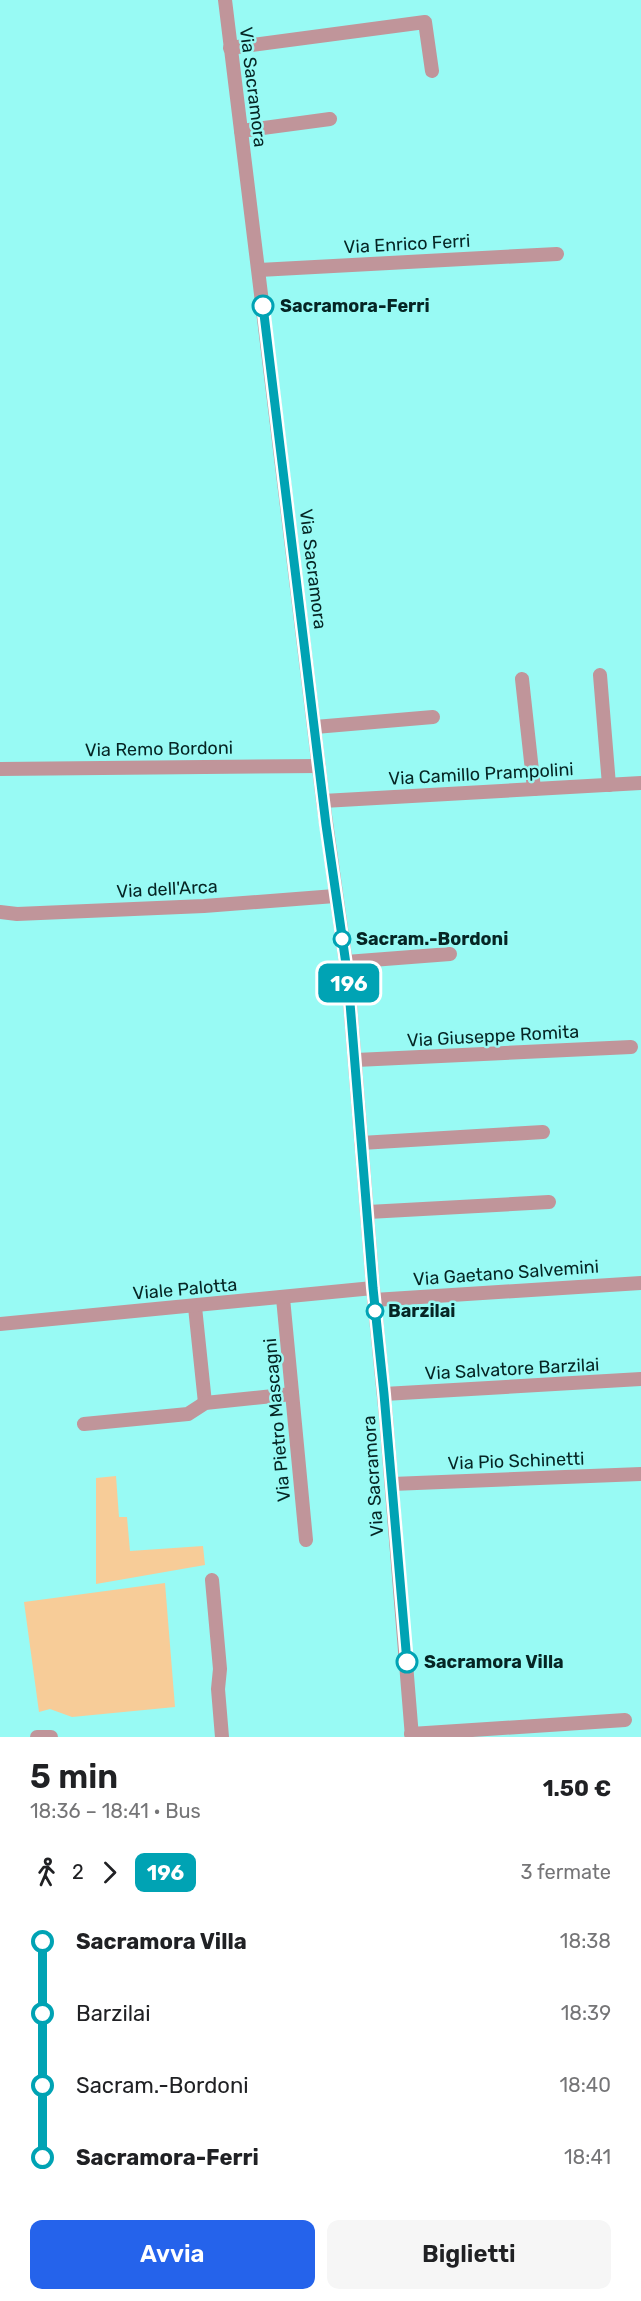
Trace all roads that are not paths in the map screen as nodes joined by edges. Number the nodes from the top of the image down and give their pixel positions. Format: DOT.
graph roads {
  1 [pos="225,0"];
  2 [pos="230,48"];
  3 [pos="432,71"];
  4 [pos="330,119"];
  5 [pos="241,131"];
  6 [pos="557,254"];
  7 [pos="259,270"];
  8 [pos="600,675"];
  9 [pos="522,679"];
  10 [pos="433,717"];
  11 [pos="315,726"];
  12 [pos="319,766"];
  13 [pos="0,769"];
  14 [pos="641,783"];
  15 [pos="609,785"];
  16 [pos="534,789"];
  17 [pos="323,801"];
  18 [pos="335,896"];
  19 [pos="0,912"];
  20 [pos="450,954"];
  21 [pos="346,962"];
  22 [pos="631,1047"];
  23 [pos="356,1060"];
  24 [pos="543,1132"];
  25 [pos="361,1143"];
  26 [pos="549,1202"];
  27 [pos="494,1212"];
  28 [pos="368,1214"];
  29 [pos="641,1283"];
  30 [pos="373,1294"];
  31 [pos="283,1298"];
  32 [pos="195,1306"];
  33 [pos="0,1324"];
  34 [pos="641,1379"];
  35 [pos="292,1394"];
  36 [pos="384,1394"];
  37 [pos="205,1403"];
  38 [pos="84,1425"];
  39 [pos="641,1474"];
  40 [pos="392,1484"];
  41 [pos="306,1540"];
  42 [pos="213,1580"];
  43 [pos="626,1720"];
  44 [pos="411,1736"];
  45 [pos="37,1737"];
  46 [pos="51,1737"];
  47 [pos="222,1737"];
  1 -- 2 [label="street, Via Sacramora"];
  2 -- 3 [label="street"];
  2 -- 5 [label="street, Via Sacramora"];
  4 -- 5 [label="street"];
  5 -- 7 [label="street, Via Sacramora"];
  6 -- 7 [label="street, Via Enrico Ferri"];
  7 -- 11 [label="street, Via Sacramora"];
  8 -- 15 [label="street"];
  9 -- 16 [label="street"];
  10 -- 11 [label="street"];
  11 -- 12 [label="street, Via Sacramora"];
  12 -- 13 [label="street, Via Remo Bordoni"];
  12 -- 17 [label="street, Via Sacramora"];
  14 -- 15 [label="street, Via Camillo Prampolini"];
  15 -- 16 [label="street, Via Camillo Prampolini"];
  16 -- 17 [label="street, Via Camillo Prampolini"];
  17 -- 18 [label="street, Via Sacramora"];
  18 -- 19 [label="street, Via dell'Arca"];
  18 -- 21 [label="street, Via Sacramora"];
  20 -- 21 [label="street"];
  21 -- 23 [label="street, Via Sacramora"];
  22 -- 23 [label="street, Via Giuseppe Romita"];
  23 -- 25 [label="street, Via Sacramora"];
  24 -- 25 [label="street"];
  25 -- 28 [label="street, Via Sacramora"];
  26 -- 28 [label="street"];
  27 -- 28 [label="street"];
  28 -- 30 [label="street, Via Sacramora"];
  29 -- 30 [label="street, Via Gaetano Salvemini"];
  30 -- 31 [label="street, Viale Palotta"];
  30 -- 36 [label="street, Via Sacramora"];
  31 -- 32 [label="street, Viale Palotta"];
  31 -- 35 [label="street, Via Pietro Mascagni"];
  32 -- 33 [label="street, Viale Palotta"];
  32 -- 37 [label="street"];
  34 -- 36 [label="street, Via Salvatore Barzilai"];
  35 -- 37 [label="street"];
  35 -- 41 [label="street, Via Pietro Mascagni"];
  36 -- 40 [label="street, Via Sacramora"];
  37 -- 38 [label="street"];
  39 -- 40 [label="street, Via Pio Schinetti"];
  40 -- 44 [label="street, Via Sacramora"];
  42 -- 47 [label="street"];
  43 -- 44 [label="street, Via Sacramora"];
  45 -- 46 [label="street"];
}
